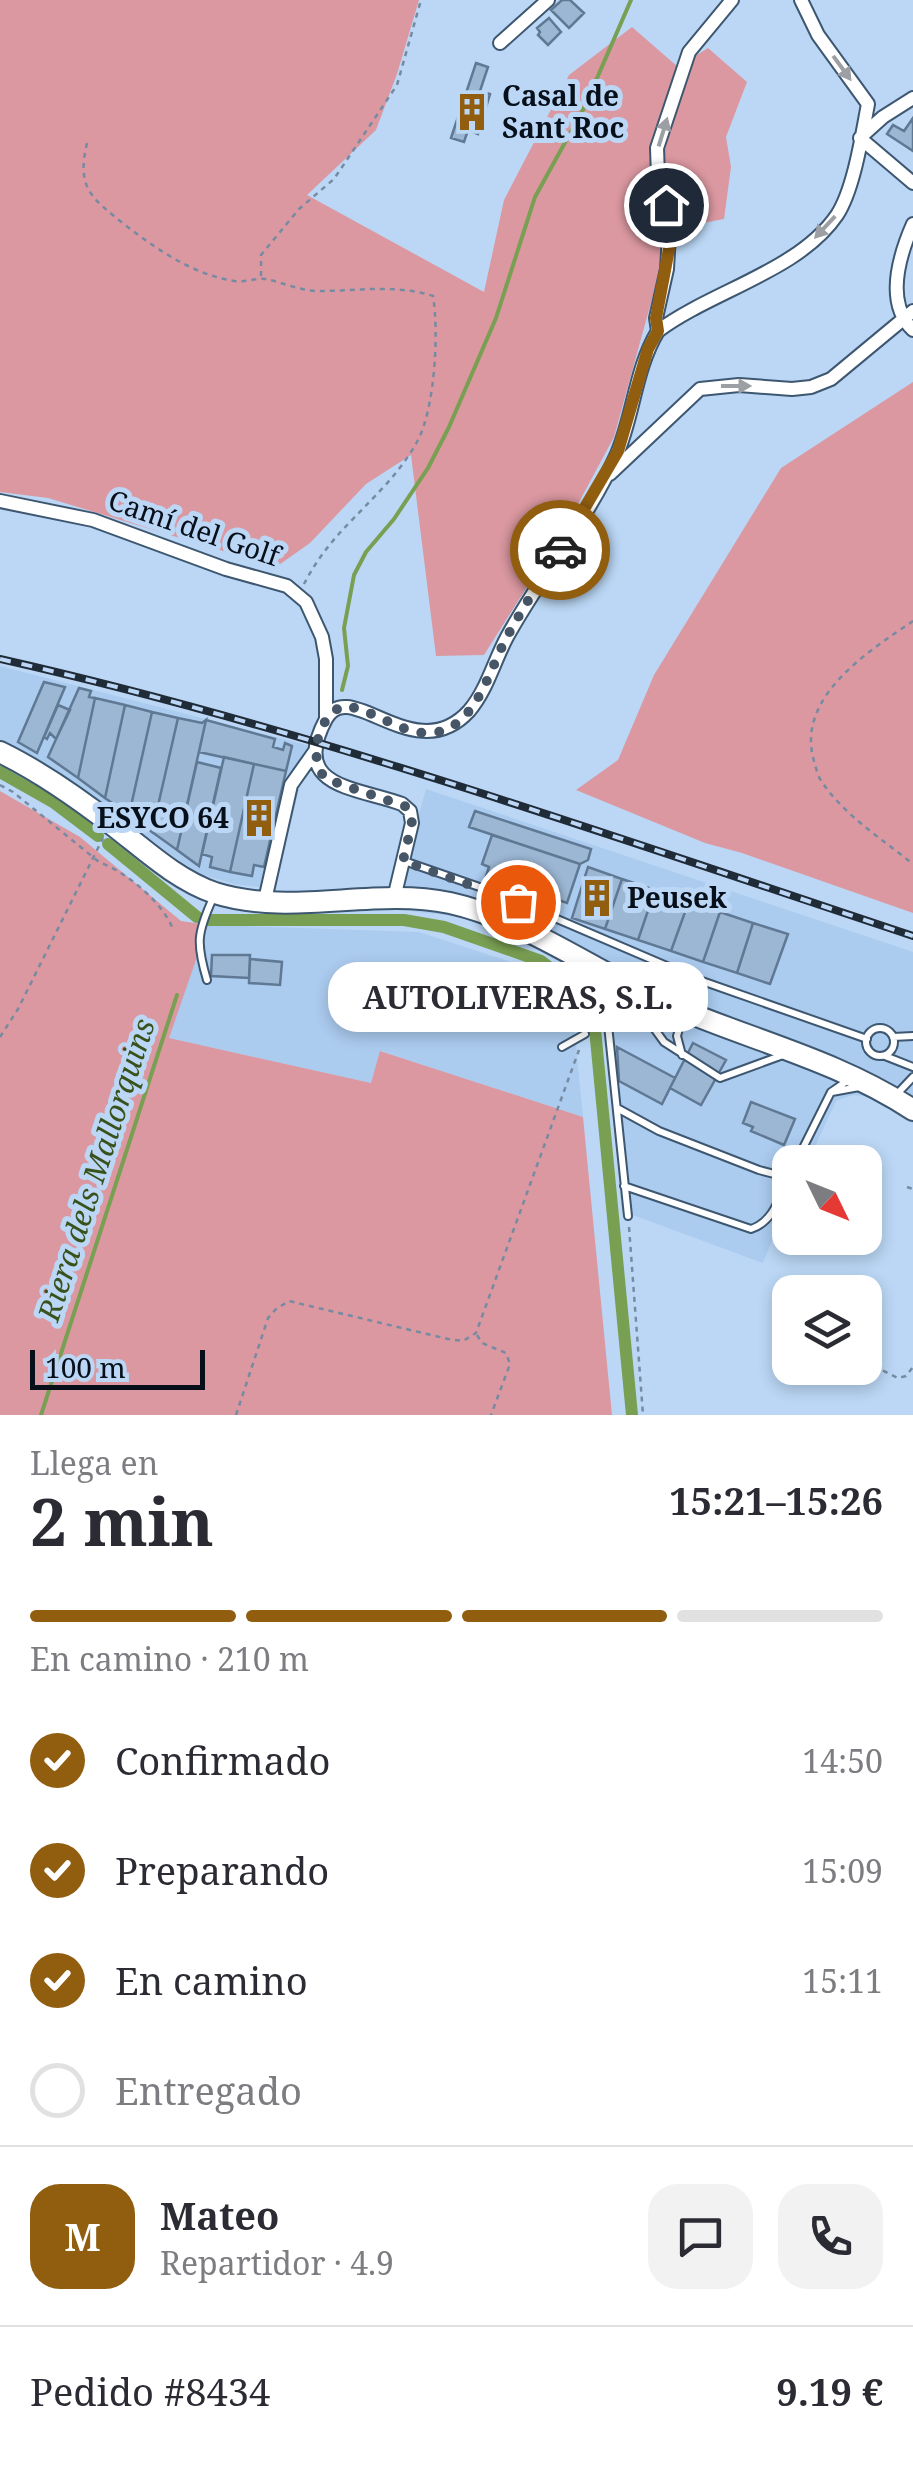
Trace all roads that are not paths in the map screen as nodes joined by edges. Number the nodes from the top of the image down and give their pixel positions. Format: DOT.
graph roads {
  1 [pos="548,0"];
  2 [pos="732,0"];
  3 [pos="800,0"];
  4 [pos="500,43"];
  5 [pos="907,102"];
  6 [pos="868,104"];
  7 [pos="860,138"];
  8 [pos="913,183"];
  9 [pos="913,224"];
  10 [pos="910,320"];
  11 [pos="658,331"];
  12 [pos="630,414"];
  13 [pos="665,424"];
  14 [pos="604,479"];
  15 [pos="0,501"];
  16 [pos="326,719"];
  17 [pos="317,748"];
  18 [pos="0,752"];
  19 [pos="403,861"];
  20 [pos="215,893"];
  21 [pos="394,898"];
  22 [pos="265,900"];
  23 [pos="207,980"];
  24 [pos="607,987"];
  25 [pos="632,1000"];
  26 [pos="692,1014"];
  27 [pos="584,1034"];
  28 [pos="913,1036"];
  29 [pos="894,1037"];
  30 [pos="867,1039"];
  31 [pos="562,1047"];
  32 [pos="795,1052"];
  33 [pos="682,1056"];
  34 [pos="884,1056"];
  35 [pos="831,1066"];
  36 [pos="913,1067"];
  37 [pos="913,1077"];
  38 [pos="866,1082"];
  39 [pos="830,1092"];
  40 [pos="894,1098"];
  41 [pos="616,1108"];
  42 [pos="913,1110"];
  43 [pos="804,1145"];
  44 [pos="772,1173"];
  45 [pos="624,1186"];
  46 [pos="772,1212"];
  47 [pos="628,1216"];
  1 -- 4 [label="street"];
  11 -- 2 [label="street, one-way"];
  3 -- 6 [label="street, one-way"];
  5 -- 6 [label="street"];
  5 -- 7 [label="street"];
  6 -- 7 [label="street"];
  7 -- 8 [label="street"];
  7 -- 11 [label="street, one-way"];
  9 -- 10 [label="street"];
  13 -- 10 [label="street, one-way"];
  11 -- 12 [label="street"];
  12 -- 13 [label="street"];
  12 -- 14 [label="street"];
  13 -- 14 [label="street"];
  14 -- 16 [label="street"];
  15 -- 16 [label="street, Camí del Golf"];
  16 -- 17 [label="street, Camí del Golf"];
  17 -- 19 [label="street"];
  17 -- 22 [label="street, Camí del Golf"];
  18 -- 20 [label="main road"];
  19 -- 21 [label="street"];
  19 -- 30 [label="lane"];
  20 -- 22 [label="main road"];
  20 -- 23 [label="lane"];
  21 -- 22 [label="main road"];
  21 -- 24 [label="main road"];
  24 -- 25 [label="lane"];
  24 -- 25 [label="lane"];
  24 -- 26 [label="main road"];
  24 -- 41 [label="lane"];
  25 -- 33 [label="lane"];
  26 -- 32 [label="main road"];
  26 -- 33 [label="lane"];
  27 -- 31 [label="lane"];
  28 -- 29 [label="lane"];
  29 -- 30 [label="lane"];
  29 -- 34 [label="lane"];
  30 -- 34 [label="lane"];
  32 -- 33 [label="lane"];
  32 -- 35 [label="main road"];
  34 -- 36 [label="lane"];
  35 -- 38 [label="main road"];
  35 -- 39 [label="lane"];
  37 -- 40 [label="lane"];
  38 -- 39 [label="lane"];
  38 -- 39 [label="lane"];
  38 -- 40 [label="main road"];
  39 -- 43 [label="lane"];
  40 -- 42 [label="main road"];
  41 -- 44 [label="lane"];
  41 -- 45 [label="lane"];
  45 -- 46 [label="lane"];
  45 -- 47 [label="lane"];
}
